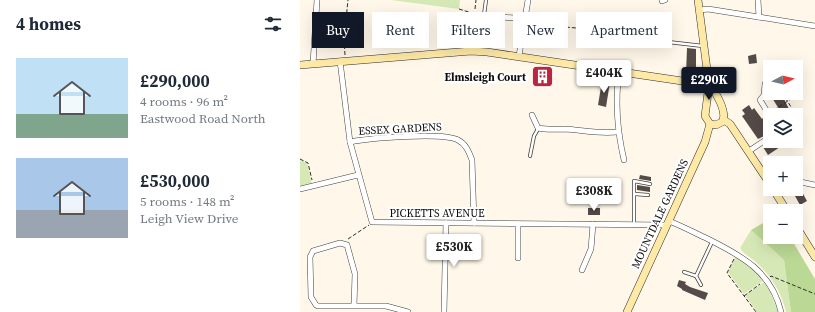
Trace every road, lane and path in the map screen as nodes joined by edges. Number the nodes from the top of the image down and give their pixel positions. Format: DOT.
graph roads {
  1 [pos="317,0"];
  2 [pos="348,0"];
  3 [pos="476,0"];
  4 [pos="486,0"];
  5 [pos="528,0"];
  6 [pos="698,0"];
  7 [pos="758,0"];
  8 [pos="459,9"];
  9 [pos="700,10"];
  10 [pos="484,12"];
  11 [pos="527,12"];
  12 [pos="759,17"];
  13 [pos="815,26"];
  14 [pos="672,43"];
  15 [pos="705,46"];
  16 [pos="521,48"];
  17 [pos="520,56"];
  18 [pos="343,61"];
  19 [pos="313,64"];
  20 [pos="300,65"];
  21 [pos="620,72"];
  22 [pos="709,85"];
  23 [pos="763,96"];
  24 [pos="787,101"];
  25 [pos="721,108"];
  26 [pos="765,108"];
  27 [pos="778,108"];
  28 [pos="792,108"];
  29 [pos="706,112"];
  30 [pos="532,115"];
  31 [pos="724,120"];
  32 [pos="710,124"];
  33 [pos="538,128"];
  34 [pos="617,132"];
  35 [pos="350,142"];
  36 [pos="763,142"];
  37 [pos="749,151"];
  38 [pos="530,156"];
  39 [pos="300,159"];
  40 [pos="624,160"];
  41 [pos="763,173"];
  42 [pos="358,175"];
  43 [pos="803,182"];
  44 [pos="650,184"];
  45 [pos="815,185"];
  46 [pos="314,186"];
  47 [pos="300,190"];
  48 [pos="634,194"];
  49 [pos="648,195"];
  50 [pos="372,222"];
  51 [pos="446,223"];
  52 [pos="474,223"];
  53 [pos="668,223"];
  54 [pos="518,224"];
  55 [pos="593,224"];
  56 [pos="634,224"];
  57 [pos="803,237"];
  58 [pos="713,242"];
  59 [pos="345,243"];
  60 [pos="736,253"];
  61 [pos="815,257"];
  62 [pos="518,258"];
  63 [pos="582,270"];
  64 [pos="684,272"];
  65 [pos="696,276"];
  66 [pos="766,280"];
  67 [pos="701,285"];
  68 [pos="815,294"];
  69 [pos="744,296"];
  70 [pos="354,306"];
  71 [pos="408,312"];
  72 [pos="444,312"];
  73 [pos="627,312"];
  74 [pos="756,312"];
  75 [pos="781,312"];
  1 -- 19 [label="street"];
  2 -- 18 [label="path"];
  3 -- 8 [label="path"];
  4 -- 10 [label="lane"];
  5 -- 11 [label="street"];
  6 -- 9 [label="street"];
  7 -- 12 [label="street"];
  9 -- 12 [label="street"];
  9 -- 15 [label="street"];
  12 -- 13 [label="street"];
  14 -- 15 [label="lane"];
  15 -- 22 [label="street"];
  16 -- 17 [label="street"];
  17 -- 18 [label="street"];
  17 -- 21 [label="street"];
  18 -- 19 [label="street"];
  18 -- 35 [label="street"];
  19 -- 20 [label="street"];
  21 -- 22 [label="street"];
  21 -- 34 [label="street"];
  22 -- 25 [label="street"];
  22 -- 29 [label="street"];
  23 -- 26 [label="street"];
  24 -- 27 [label="path"];
  24 -- 28 [label="path"];
  25 -- 29 [label="street"];
  25 -- 31 [label="street"];
  29 -- 32 [label="street"];
  30 -- 33 [label="street"];
  31 -- 32 [label="street"];
  31 -- 37 [label="street"];
  32 -- 53 [label="street, MOUNTDALE GARDENS"];
  33 -- 34 [label="street"];
  33 -- 38 [label="lane"];
  34 -- 40 [label="street"];
  35 -- 42 [label="street"];
  35 -- 52 [label="street, ESSEX GARDENS"];
  36 -- 37 [label="street"];
  37 -- 41 [label="street"];
  39 -- 46 [label="path"];
  42 -- 46 [label="street"];
  42 -- 50 [label="street"];
  43 -- 45 [label="street"];
  44 -- 48 [label="lane"];
  46 -- 47 [label="street"];
  48 -- 49 [label="lane"];
  48 -- 56 [label="lane"];
  50 -- 51 [label="street, PICKETTS AVENUE"];
  50 -- 59 [label="path"];
  51 -- 52 [label="street, PICKETTS AVENUE"];
  51 -- 72 [label="street"];
  52 -- 54 [label="street, PICKETTS AVENUE"];
  53 -- 56 [label="street, PICKETTS AVENUE"];
  53 -- 58 [label="street"];
  53 -- 73 [label="street, MOUNTDALE GARDENS"];
  54 -- 55 [label="street, PICKETTS AVENUE"];
  54 -- 62 [label="street"];
  55 -- 56 [label="street, PICKETTS AVENUE"];
  55 -- 63 [label="street"];
  57 -- 61 [label="street"];
  58 -- 60 [label="street"];
  58 -- 65 [label="lane"];
  59 -- 70 [label="street"];
  59 -- 70 [label="street"];
  60 -- 66 [label="street"];
  60 -- 69 [label="path"];
  64 -- 65 [label="lane"];
  65 -- 67 [label="lane"];
  66 -- 68 [label="path"];
  66 -- 69 [label="path"];
  66 -- 75 [label="street"];
  69 -- 74 [label="path"];
  70 -- 71 [label="street"];
}
